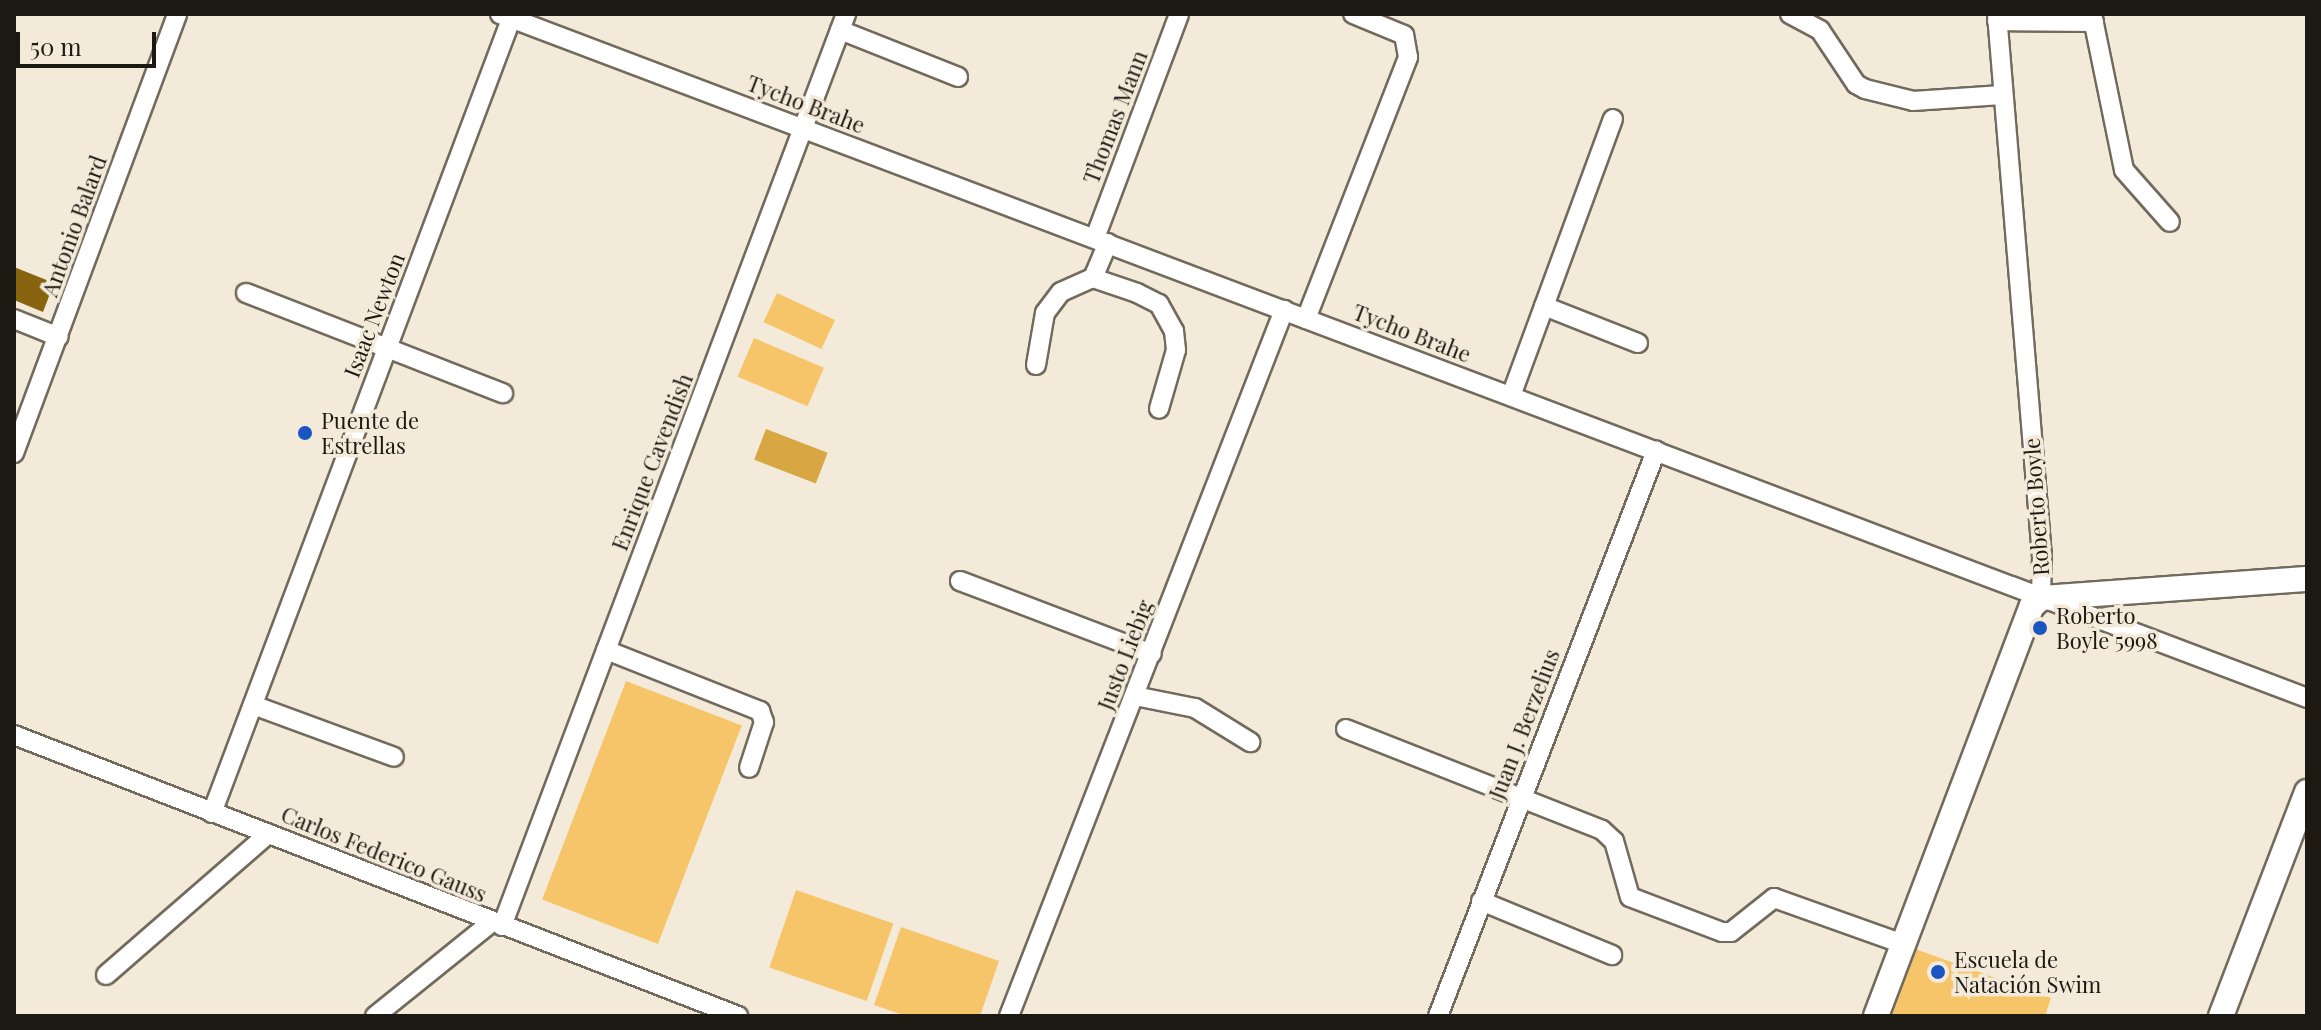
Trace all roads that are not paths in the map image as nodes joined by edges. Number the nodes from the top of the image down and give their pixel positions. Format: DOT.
graph roads {
  1 [pos="177,14"];
  2 [pos="1179,14"];
  3 [pos="1353,14"];
  4 [pos="1790,14"];
  5 [pos="508,15"];
  6 [pos="1997,18"];
  7 [pos="2093,18"];
  8 [pos="843,22"];
  9 [pos="958,77"];
  10 [pos="2002,95"];
  11 [pos="1613,119"];
  12 [pos="805,129"];
  13 [pos="2170,222"];
  14 [pos="1101,240"];
  15 [pos="1093,278"];
  16 [pos="246,293"];
  17 [pos="1544,306"];
  18 [pos="1284,310"];
  19 [pos="14,319"];
  20 [pos="1306,319"];
  21 [pos="59,337"];
  22 [pos="1638,343"];
  23 [pos="388,348"];
  24 [pos="1036,365"];
  25 [pos="503,393"];
  26 [pos="1511,396"];
  27 [pos="1159,409"];
  28 [pos="1656,451"];
  29 [pos="14,453"];
  30 [pos="2307,579"];
  31 [pos="960,581"];
  32 [pos="2041,598"];
  33 [pos="606,650"];
  34 [pos="1152,654"];
  35 [pos="1135,696"];
  36 [pos="2307,698"];
  37 [pos="253,705"];
  38 [pos="1346,729"];
  39 [pos="14,735"];
  40 [pos="1250,742"];
  41 [pos="394,757"];
  42 [pos="749,768"];
  43 [pos="2307,792"];
  44 [pos="1521,797"];
  45 [pos="212,813"];
  46 [pos="268,834"];
  47 [pos="1481,901"];
  48 [pos="497,924"];
  49 [pos="1903,944"];
  50 [pos="1612,955"];
  51 [pos="106,975"];
  52 [pos="375,1016"];
  53 [pos="738,1016"];
  54 [pos="1009,1016"];
  55 [pos="1438,1016"];
  56 [pos="1876,1016"];
  57 [pos="2221,1016"];
  1 -- 21 [label="street, Antonio Balard"];
  2 -- 14 [label="street, Thomas Mann"];
  3 -- 20 [label="street"];
  4 -- 10 [label="street"];
  5 -- 12 [label="street, Tycho Brahe"];
  5 -- 23 [label="street, Isaac Newton"];
  6 -- 7 [label="street"];
  6 -- 10 [label="street, Roberto Boyle"];
  7 -- 13 [label="street"];
  8 -- 9 [label="street"];
  8 -- 12 [label="street, Enrique Cavendish"];
  10 -- 32 [label="street, Roberto Boyle"];
  11 -- 17 [label="street"];
  12 -- 14 [label="street, Tycho Brahe"];
  12 -- 33 [label="street, Enrique Cavendish"];
  14 -- 15 [label="street, Thomas Mann"];
  14 -- 18 [label="street, Tycho Brahe"];
  15 -- 24 [label="street"];
  15 -- 27 [label="street"];
  16 -- 23 [label="street"];
  17 -- 22 [label="street"];
  17 -- 26 [label="street"];
  18 -- 20 [label="street, Tycho Brahe"];
  18 -- 34 [label="street, Justo Liebig"];
  19 -- 21 [label="street"];
  20 -- 26 [label="street, Tycho Brahe"];
  21 -- 29 [label="street, Antonio Balard"];
  23 -- 25 [label="street"];
  23 -- 37 [label="street, Isaac Newton"];
  26 -- 28 [label="street, Tycho Brahe"];
  28 -- 32 [label="street, Tycho Brahe"];
  28 -- 44 [label="street, Juan J. Berzelius"];
  30 -- 32 [label="main road"];
  31 -- 34 [label="street"];
  32 -- 36 [label="street, Tycho Brahe"];
  32 -- 49 [label="main road, Roberto Boyle"];
  33 -- 42 [label="street"];
  33 -- 48 [label="street, Enrique Cavendish"];
  34 -- 35 [label="street, Justo Liebig"];
  35 -- 40 [label="street"];
  35 -- 54 [label="street, Justo Liebig"];
  37 -- 41 [label="street"];
  37 -- 45 [label="street, Isaac Newton"];
  38 -- 44 [label="street"];
  39 -- 45 [label="street, Carlos Federico Gauss"];
  43 -- 57 [label="main road"];
  44 -- 47 [label="street, Juan J. Berzelius"];
  44 -- 49 [label="street"];
  45 -- 46 [label="street, Carlos Federico Gauss"];
  46 -- 48 [label="street, Carlos Federico Gauss"];
  46 -- 51 [label="street"];
  47 -- 50 [label="street"];
  47 -- 55 [label="street, Juan J. Berzelius"];
  48 -- 52 [label="street"];
  48 -- 53 [label="street, Carlos Federico Gauss"];
  49 -- 56 [label="main road, Roberto Boyle"];
}
